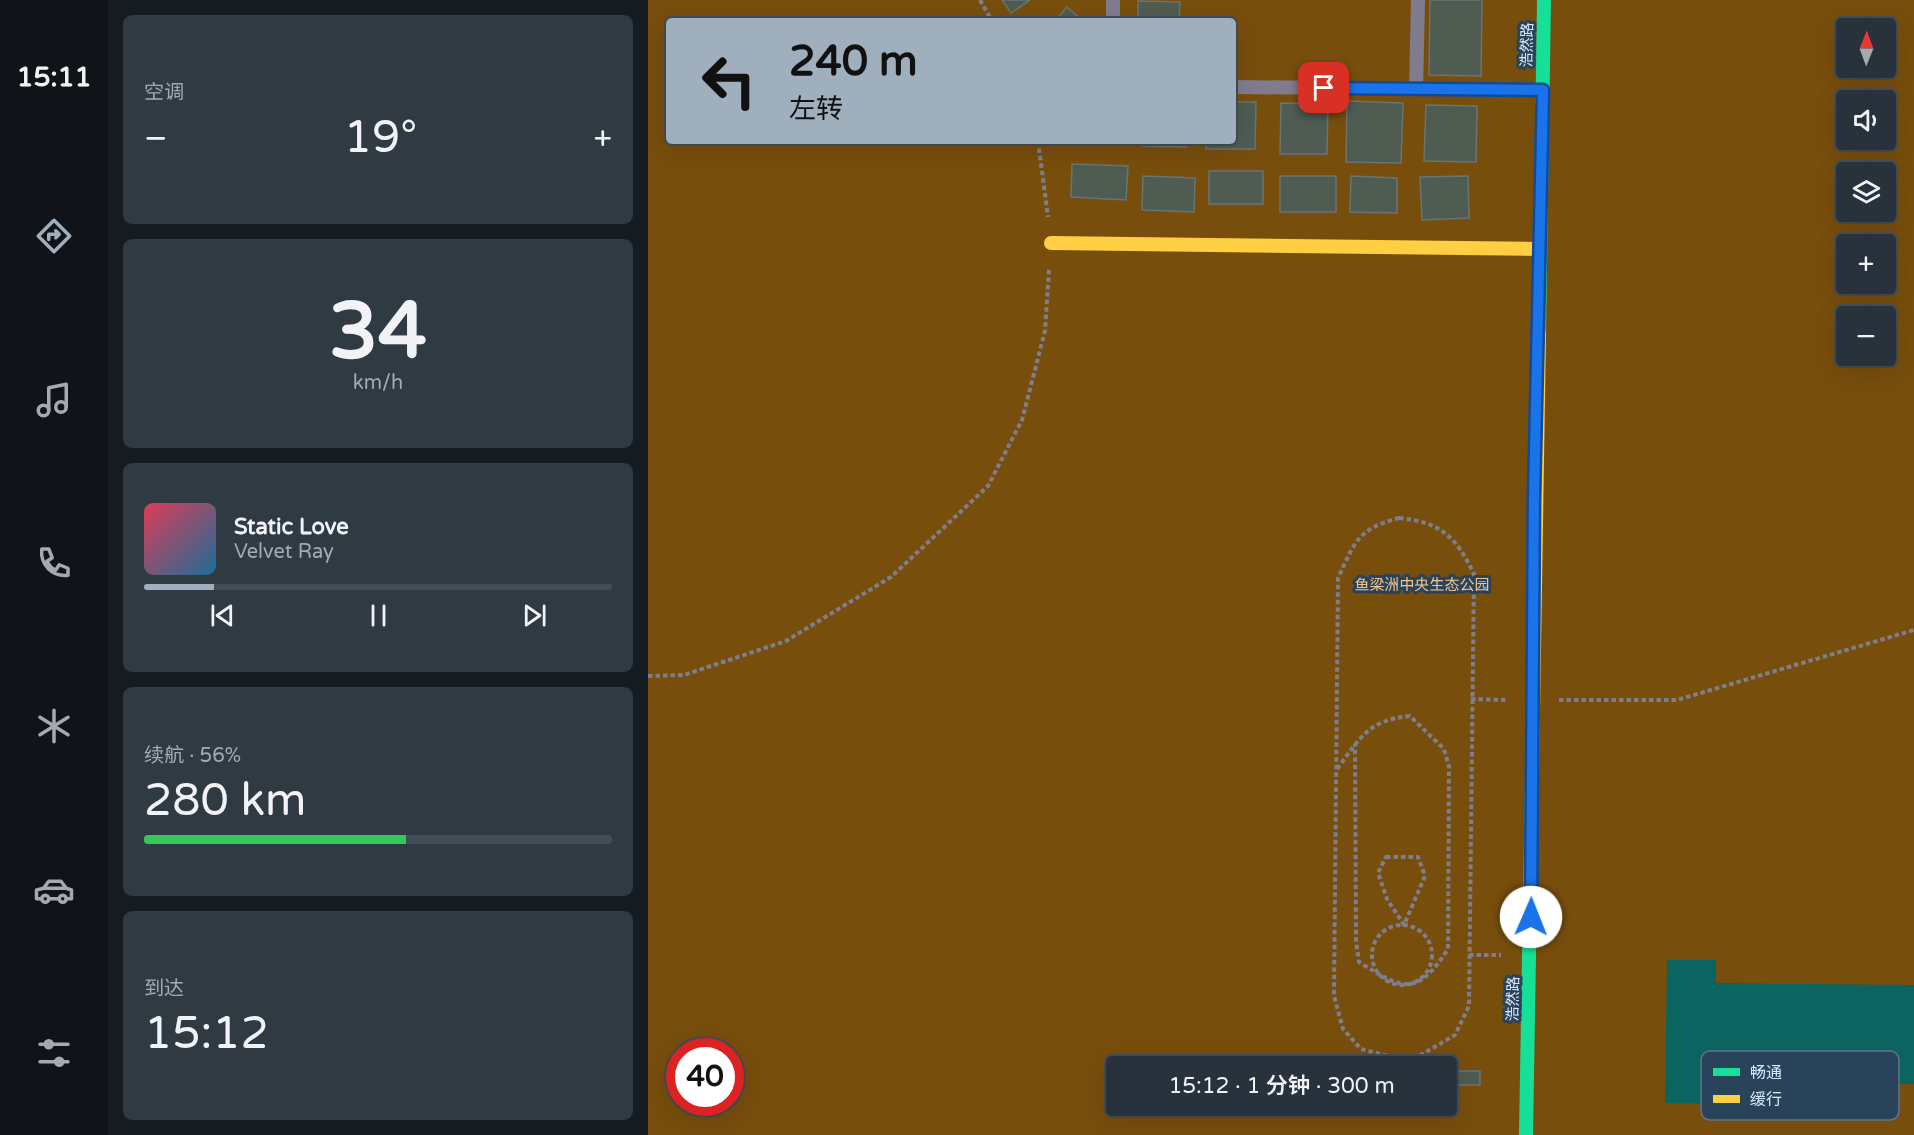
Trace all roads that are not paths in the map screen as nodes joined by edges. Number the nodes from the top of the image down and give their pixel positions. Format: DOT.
graph roads {
  1 [pos="1113,0"];
  2 [pos="1418,0"];
  3 [pos="1544,0"];
  4 [pos="1113,18"];
  5 [pos="1236,87"];
  6 [pos="1416,89"];
  7 [pos="1543,90"];
  8 [pos="1051,243"];
  9 [pos="1540,249"];
  10 [pos="1526,1135"];
  1 -- 4 [label="lane"];
  2 -- 6 [label="lane"];
  3 -- 7 [label="street, 浩然路"];
  5 -- 6 [label="lane"];
  6 -- 7 [label="lane"];
  7 -- 9 [label="street, 浩然路"];
  8 -- 9 [label="street"];
  9 -- 10 [label="street, 浩然路"];
}
